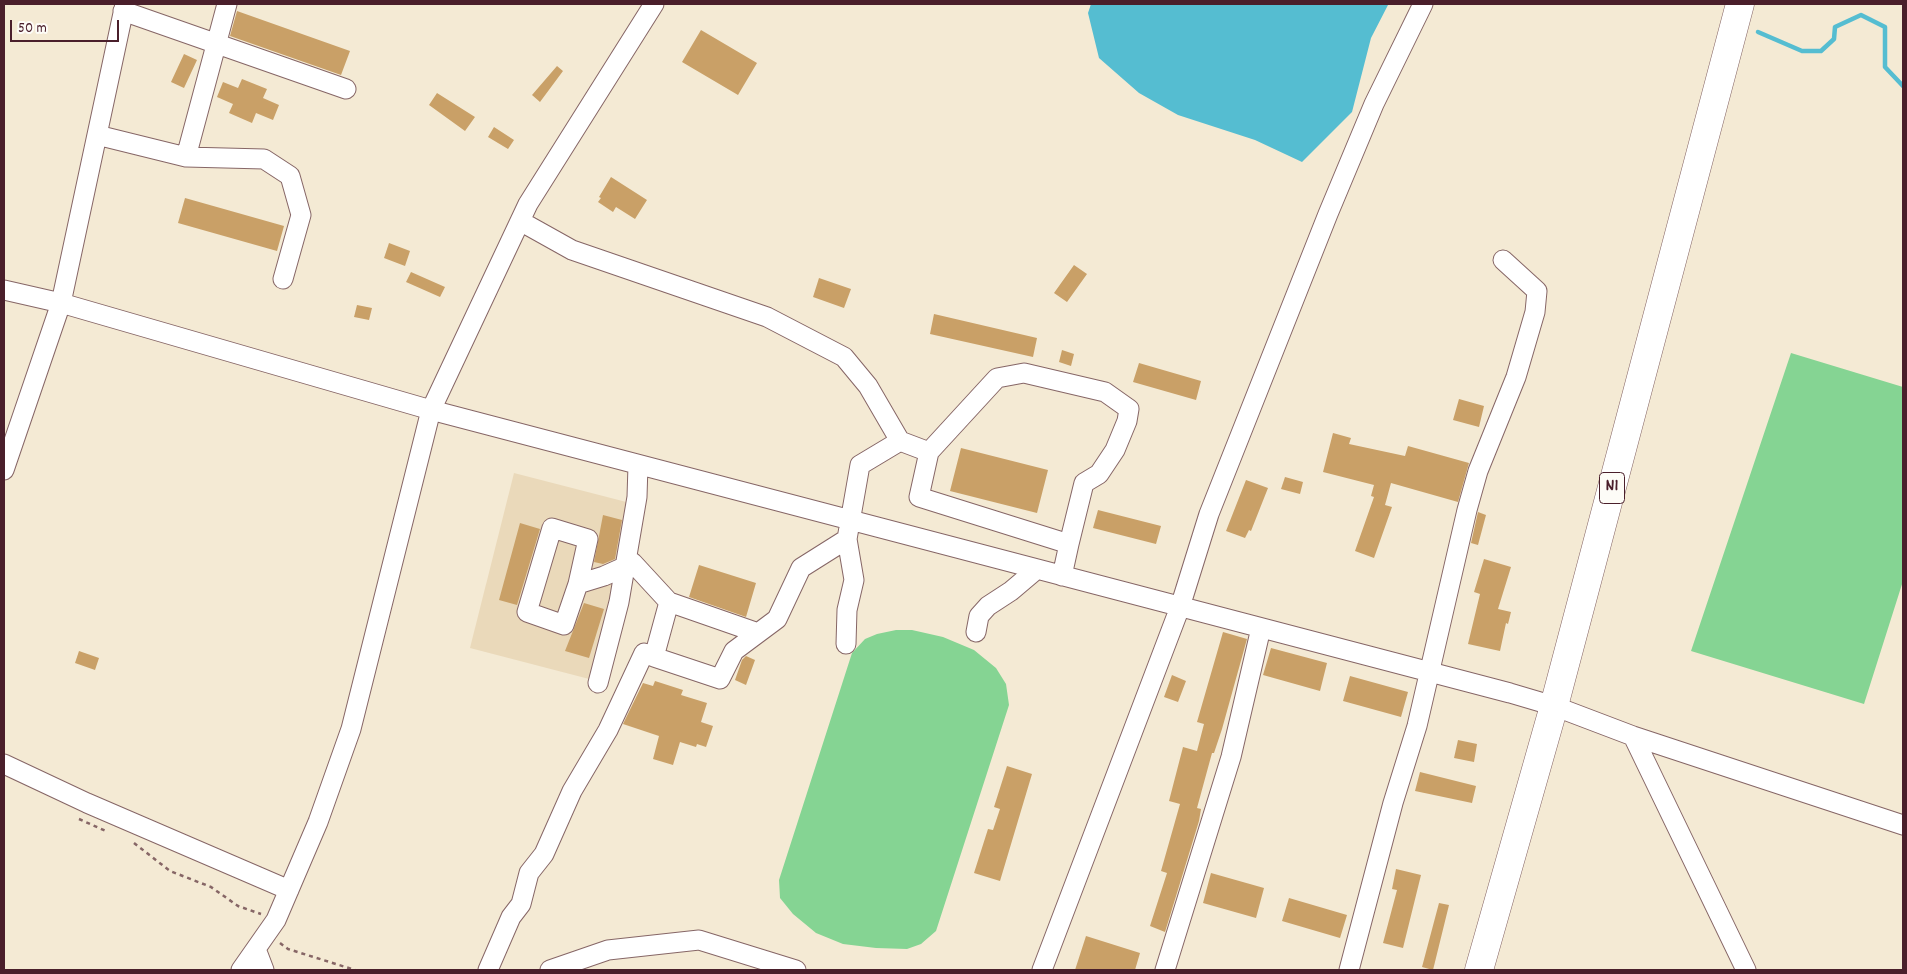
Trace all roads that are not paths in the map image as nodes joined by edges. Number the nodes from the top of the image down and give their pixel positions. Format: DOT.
graph roads {
  1 [pos="227,4"];
  2 [pos="654,4"];
  3 [pos="1423,4"];
  4 [pos="1740,4"];
  5 [pos="124,7"];
  6 [pos="216,43"];
  7 [pos="346,89"];
  8 [pos="97,135"];
  9 [pos="186,157"];
  10 [pos="520,221"];
  11 [pos="1503,260"];
  12 [pos="283,279"];
  13 [pos="4,290"];
  14 [pos="60,303"];
  15 [pos="431,410"];
  16 [pos="900,441"];
  17 [pos="929,452"];
  18 [pos="638,464"];
  19 [pos="4,470"];
  20 [pos="850,520"];
  21 [pos="847,539"];
  22 [pos="1069,544"];
  23 [pos="625,567"];
  24 [pos="1037,569"];
  25 [pos="1062,576"];
  26 [pos="578,584"];
  27 [pos="669,602"];
  28 [pos="1180,607"];
  29 [pos="1261,628"];
  30 [pos="976,632"];
  31 [pos="758,633"];
  32 [pos="846,644"];
  33 [pos="654,657"];
  34 [pos="1429,673"];
  35 [pos="598,683"];
  36 [pos="1554,706"];
  37 [pos="1633,736"];
  38 [pos="4,764"];
  39 [pos="1903,825"];
  40 [pos="289,890"];
  41 [pos="266,934"];
  42 [pos="241,970"];
  43 [pos="264,970"];
  44 [pos="488,970"];
  45 [pos="550,970"];
  46 [pos="796,970"];
  47 [pos="1042,970"];
  48 [pos="1165,970"];
  49 [pos="1349,970"];
  50 [pos="1480,970"];
  51 [pos="1746,970"];
  1 -- 6 [label="street"];
  2 -- 10 [label="street"];
  3 -- 28 [label="street"];
  4 -- 36 [label="highway, N1"];
  5 -- 6 [label="street"];
  5 -- 8 [label="street"];
  6 -- 7 [label="street"];
  6 -- 9 [label="street"];
  8 -- 9 [label="street"];
  8 -- 14 [label="street"];
  9 -- 12 [label="street"];
  10 -- 15 [label="street"];
  10 -- 16 [label="street"];
  11 -- 34 [label="street"];
  13 -- 14 [label="street"];
  14 -- 15 [label="street"];
  14 -- 19 [label="street"];
  15 -- 18 [label="street"];
  15 -- 40 [label="street"];
  16 -- 17 [label="street"];
  16 -- 20 [label="street"];
  17 -- 22 [label="street"];
  17 -- 22 [label="street"];
  18 -- 20 [label="street"];
  18 -- 23 [label="street"];
  20 -- 21 [label="street"];
  20 -- 24 [label="street"];
  21 -- 31 [label="street"];
  21 -- 32 [label="street"];
  22 -- 25 [label="street"];
  23 -- 26 [label="street"];
  23 -- 27 [label="street"];
  23 -- 35 [label="street"];
  24 -- 25 [label="street"];
  24 -- 30 [label="street"];
  25 -- 28 [label="street"];
  26 -- 26 [label="street"];
  27 -- 31 [label="street"];
  27 -- 33 [label="street"];
  28 -- 29 [label="street"];
  28 -- 47 [label="street"];
  29 -- 34 [label="street"];
  29 -- 48 [label="street"];
  31 -- 33 [label="street"];
  33 -- 44 [label="street"];
  34 -- 36 [label="street"];
  34 -- 49 [label="street"];
  36 -- 37 [label="street"];
  36 -- 50 [label="highway, N1"];
  37 -- 39 [label="street"];
  37 -- 51 [label="street"];
  38 -- 40 [label="street"];
  40 -- 41 [label="street"];
  41 -- 42 [label="street"];
  41 -- 43 [label="street"];
  45 -- 46 [label="street"];
}
